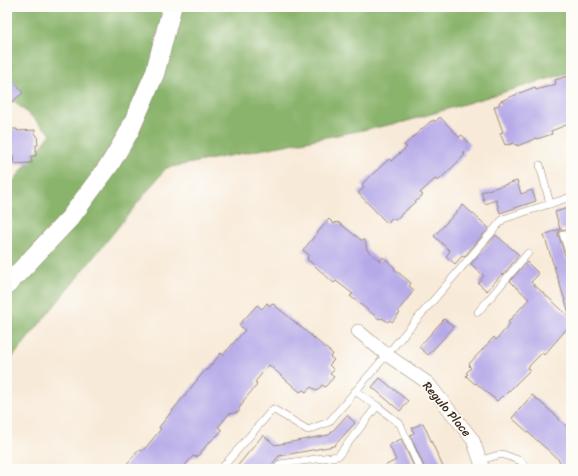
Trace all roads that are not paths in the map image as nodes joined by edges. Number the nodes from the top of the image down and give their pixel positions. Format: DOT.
graph roads {
  1 [pos="172,7"];
  2 [pos="540,165"];
  3 [pos="571,197"];
  4 [pos="550,204"];
  5 [pos="563,234"];
  6 [pos="528,254"];
  7 [pos="571,257"];
  8 [pos="7,285"];
  9 [pos="478,312"];
  10 [pos="358,331"];
  11 [pos="387,355"];
  12 [pos="355,391"];
  13 [pos="377,406"];
  14 [pos="482,465"];
  15 [pos="221,469"];
  16 [pos="277,469"];
  17 [pos="420,469"];
  18 [pos="526,469"];
  1 -- 8 [label="street"];
  2 -- 4 [label="lane"];
  3 -- 4 [label="lane"];
  4 -- 11 [label="lane"];
  5 -- 7 [label="lane"];
  6 -- 9 [label="lane"];
  10 -- 11 [label="street, Regulo Place"];
  11 -- 12 [label="lane"];
  11 -- 14 [label="street, Regulo Place"];
  12 -- 13 [label="lane"];
  12 -- 15 [label="lane"];
  13 -- 16 [label="lane"];
  13 -- 17 [label="lane"];
  14 -- 18 [label="lane"];
}
